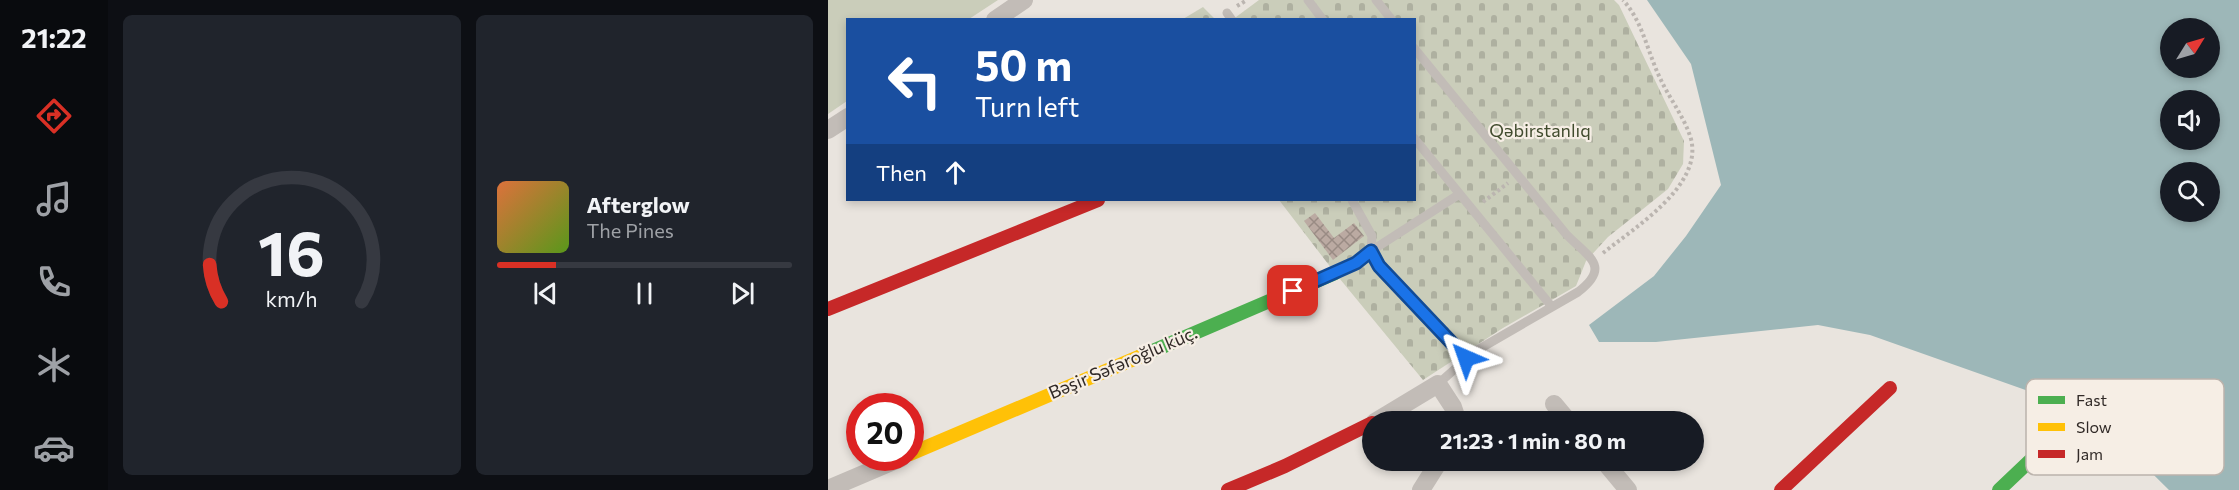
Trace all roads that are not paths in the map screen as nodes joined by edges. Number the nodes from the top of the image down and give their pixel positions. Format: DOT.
graph roads {
  1 [pos="1024,0"];
  2 [pos="1308,0"];
  3 [pos="1376,0"];
  4 [pos="998,18"];
  5 [pos="1322,18"];
  6 [pos="1390,18"];
  7 [pos="1416,50"];
  8 [pos="846,118"];
  9 [pos="828,130"];
  10 [pos="1416,141"];
  11 [pos="1458,195"];
  12 [pos="1096,201"];
  13 [pos="1353,201"];
  14 [pos="1371,251"];
  15 [pos="1335,273"];
  16 [pos="1552,307"];
  17 [pos="828,309"];
  18 [pos="1466,358"];
  19 [pos="1438,384"];
  20 [pos="1890,388"];
  21 [pos="1554,404"];
  22 [pos="1393,411"];
  23 [pos="1455,411"];
  24 [pos="1560,411"];
  25 [pos="1362,428"];
  26 [pos="924,448"];
  27 [pos="2026,465"];
  28 [pos="870,471"];
  29 [pos="1433,471"];
  30 [pos="1612,471"];
  31 [pos="828,489"];
  32 [pos="1228,490"];
  33 [pos="1421,490"];
  34 [pos="1628,490"];
  35 [pos="1780,490"];
  36 [pos="1999,490"];
  1 -- 4 [label="street"];
  2 -- 5 [label="lane"];
  3 -- 6 [label="lane"];
  7 -- 16 [label="lane"];
  8 -- 9 [label="street"];
  10 -- 11 [label="lane"];
  11 -- 14 [label="lane"];
  11 -- 16 [label="lane"];
  12 -- 17 [label="street"];
  13 -- 14 [label="lane"];
  14 -- 15 [label="lane"];
  14 -- 18 [label="lane"];
  15 -- 26 [label="street, Bəşir Səfəroğlu küç."];
  16 -- 18 [label="lane"];
  18 -- 19 [label="lane"];
  19 -- 22 [label="street"];
  19 -- 23 [label="street"];
  20 -- 35 [label="street"];
  21 -- 24 [label="street"];
  25 -- 32 [label="street"];
  27 -- 36 [label="street"];
  28 -- 31 [label="street"];
  29 -- 33 [label="street"];
  30 -- 34 [label="street"];
}
